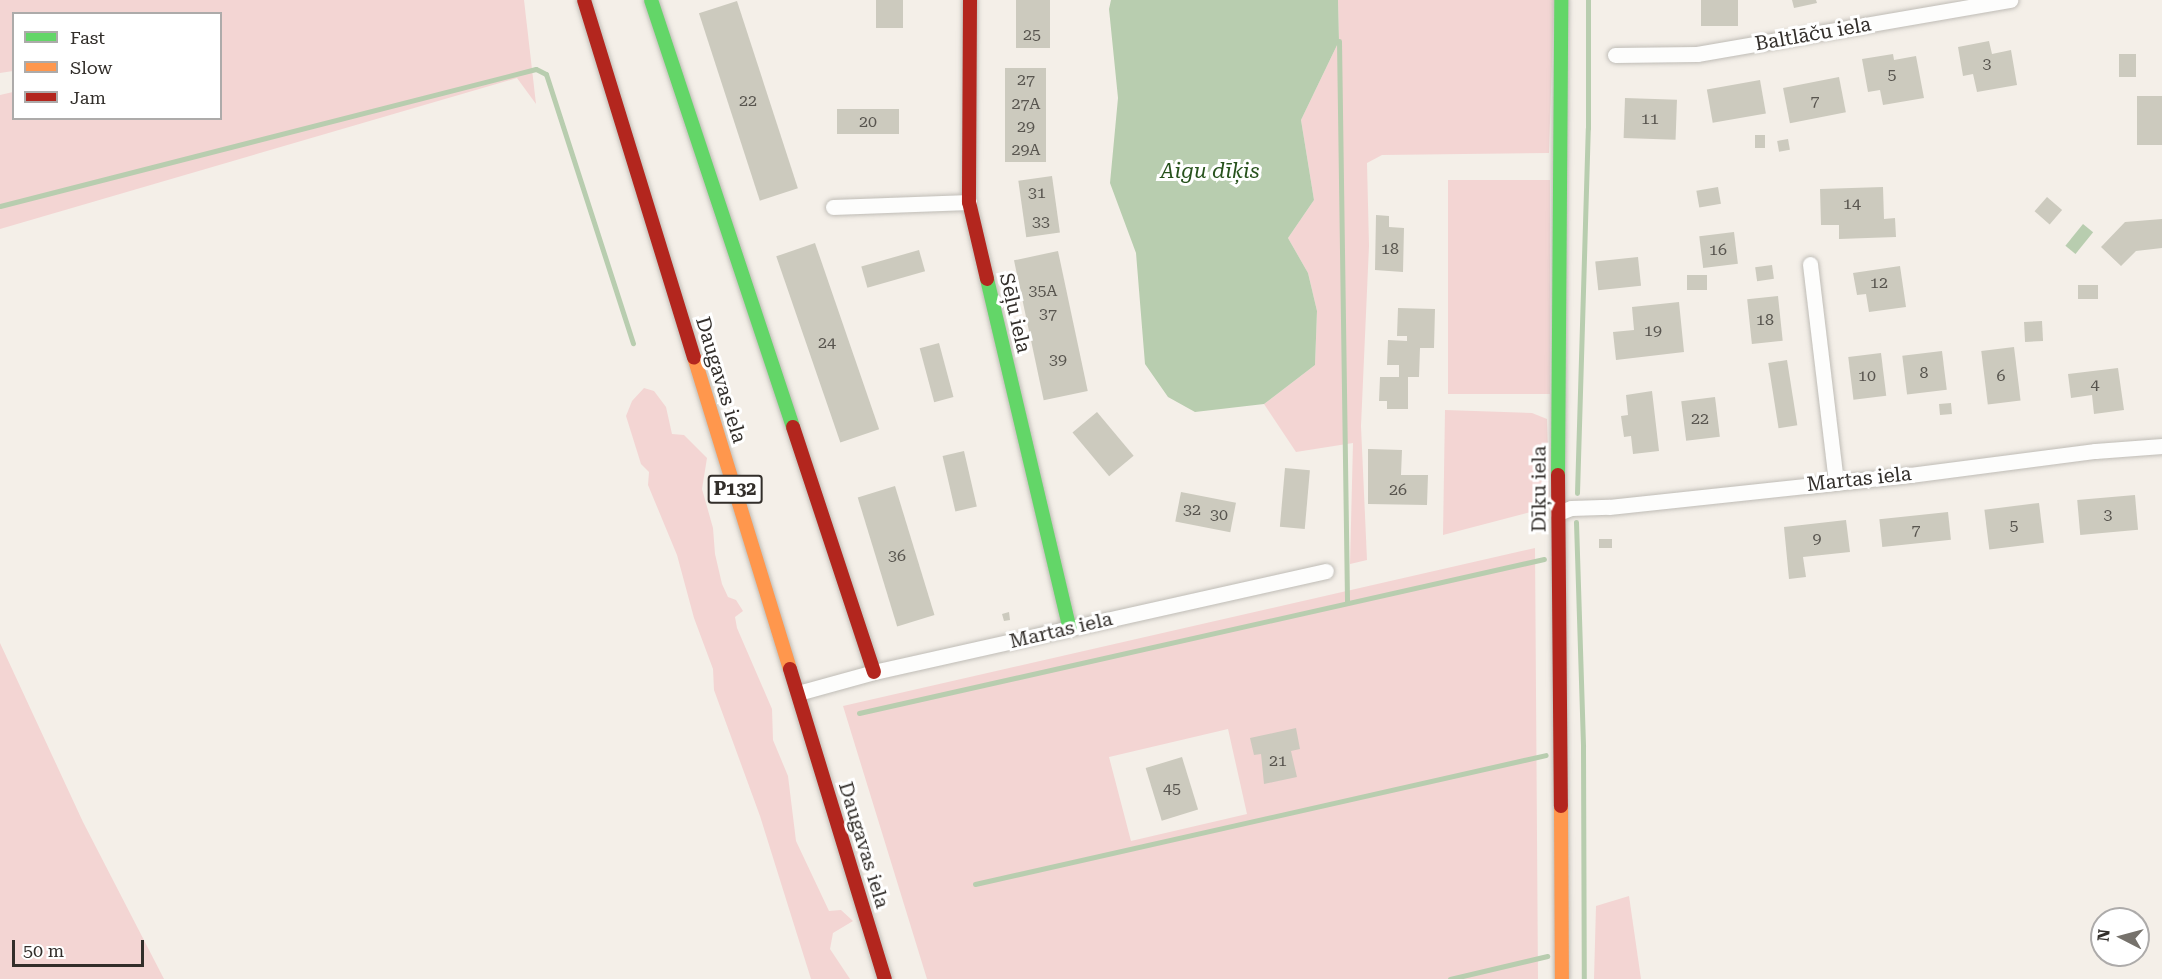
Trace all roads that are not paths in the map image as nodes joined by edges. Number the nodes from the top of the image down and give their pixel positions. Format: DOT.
graph roads {
  1 [pos="584,0"];
  2 [pos="651,0"];
  3 [pos="970,0"];
  4 [pos="1561,0"];
  5 [pos="2010,0"];
  6 [pos="1615,55"];
  7 [pos="969,202"];
  8 [pos="832,207"];
  9 [pos="1810,264"];
  10 [pos="2162,446"];
  11 [pos="1836,481"];
  12 [pos="1558,513"];
  13 [pos="1326,571"];
  14 [pos="1070,629"];
  15 [pos="874,672"];
  16 [pos="798,693"];
  17 [pos="885,979"];
  18 [pos="1562,979"];
  1 -- 16 [label="street, Daugavas iela / P132"];
  2 -- 15 [label="street"];
  3 -- 7 [label="street, Sēļu iela"];
  4 -- 12 [label="street, Dīķu iela"];
  5 -- 6 [label="street, Baltlāču iela"];
  7 -- 8 [label="street"];
  7 -- 14 [label="street, Sēļu iela"];
  9 -- 11 [label="street"];
  10 -- 11 [label="street, Martas iela"];
  11 -- 12 [label="street, Martas iela"];
  12 -- 18 [label="street, Dīķu iela"];
  13 -- 14 [label="street, Martas iela"];
  14 -- 15 [label="street, Martas iela"];
  15 -- 16 [label="street, Martas iela"];
  16 -- 17 [label="street, Daugavas iela / P132"];
}
